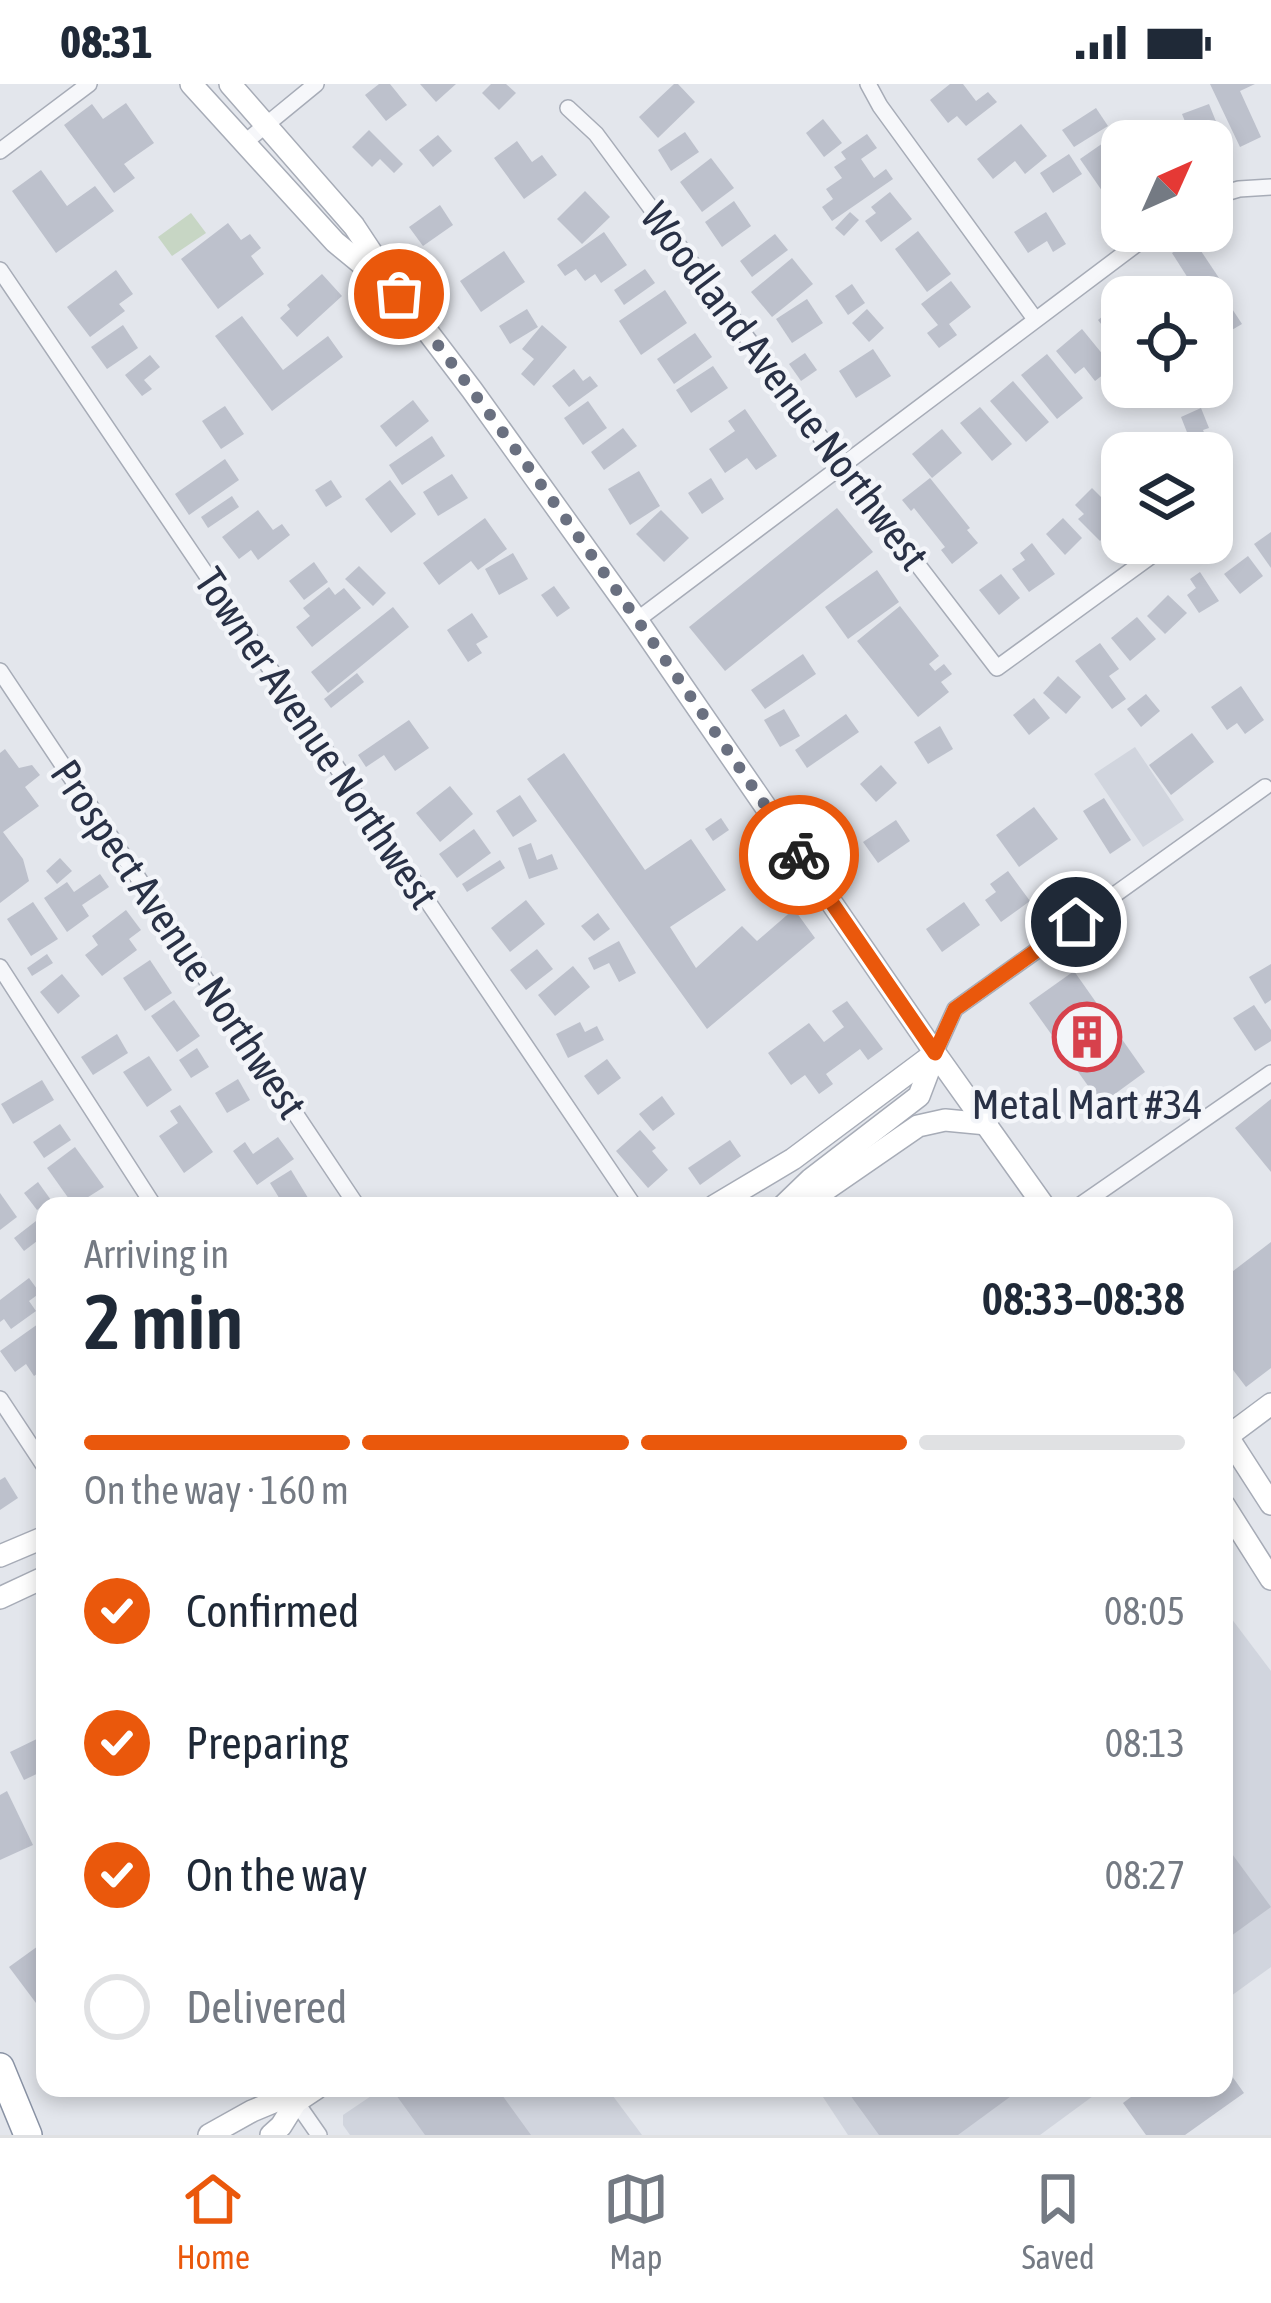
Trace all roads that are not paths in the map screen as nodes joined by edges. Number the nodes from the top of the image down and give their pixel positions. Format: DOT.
graph roads {
  1 [pos="89,84"];
  2 [pos="191,84"];
  3 [pos="230,84"];
  4 [pos="316,84"];
  5 [pos="868,84"];
  6 [pos="568,108"];
  7 [pos="266,126"];
  8 [pos="244,143"];
  9 [pos="0,151"];
  10 [pos="1271,187"];
  11 [pos="1233,190"];
  12 [pos="1125,252"];
  13 [pos="0,270"];
  14 [pos="399,294"];
  15 [pos="1034,319"];
  16 [pos="842,466"];
  17 [pos="1140,564"];
  18 [pos="637,620"];
  19 [pos="0,671"];
  20 [pos="1265,787"];
  21 [pos="0,967"];
  22 [pos="935,1053"];
  23 [pos="1271,1073"];
  24 [pos="987,1124"];
  25 [pos="148,1197"];
  26 [pos="351,1197"];
  27 [pos="628,1197"];
  28 [pos="731,1197"];
  29 [pos="792,1197"];
  30 [pos="816,1197"];
  31 [pos="1038,1197"];
  32 [pos="1091,1197"];
  33 [pos="0,1400"];
  34 [pos="1271,1404"];
  35 [pos="1233,1430"];
  36 [pos="1233,1448"];
  37 [pos="36,1454"];
  38 [pos="1271,1504"];
  39 [pos="1233,1519"];
  40 [pos="36,1541"];
  41 [pos="0,1556"];
  42 [pos="1271,1579"];
  43 [pos="36,1581"];
  44 [pos="0,1598"];
  45 [pos="0,2067"];
  46 [pos="304,2097"];
  47 [pos="296,2102"];
  48 [pos="0,2111"];
  49 [pos="26,2135"];
  50 [pos="209,2135"];
  51 [pos="271,2135"];
  52 [pos="319,2135"];
  1 -- 9 [label="street"];
  2 -- 8 [label="main road"];
  3 -- 7 [label="main road"];
  4 -- 7 [label="street"];
  5 -- 15 [label="street"];
  6 -- 16 [label="street, Woodland Avenue Northwest"];
  7 -- 8 [label="street"];
  7 -- 14 [label="main road"];
  8 -- 14 [label="main road"];
  10 -- 11 [label="street"];
  12 -- 15 [label="street"];
  13 -- 27 [label="street, Towner Avenue Northwest"];
  14 -- 18 [label="main road"];
  15 -- 16 [label="street"];
  16 -- 17 [label="street, Woodland Avenue Northwest"];
  16 -- 18 [label="street"];
  18 -- 22 [label="main road"];
  19 -- 26 [label="street, Prospect Avenue Northwest"];
  20 -- 22 [label="street"];
  21 -- 25 [label="street"];
  22 -- 24 [label="main road"];
  22 -- 28 [label="main road"];
  22 -- 29 [label="main road"];
  23 -- 32 [label="street"];
  24 -- 30 [label="main road"];
  24 -- 31 [label="main road"];
  33 -- 37 [label="street"];
  34 -- 35 [label="main road"];
  36 -- 38 [label="main road"];
  39 -- 42 [label="main road"];
  40 -- 41 [label="main road"];
  43 -- 44 [label="main road"];
  45 -- 49 [label="highway"];
  46 -- 47 [label="main road"];
  47 -- 50 [label="main road"];
  47 -- 51 [label="main road"];
  47 -- 52 [label="street"];
  48 -- 49 [label="highway"];
}
